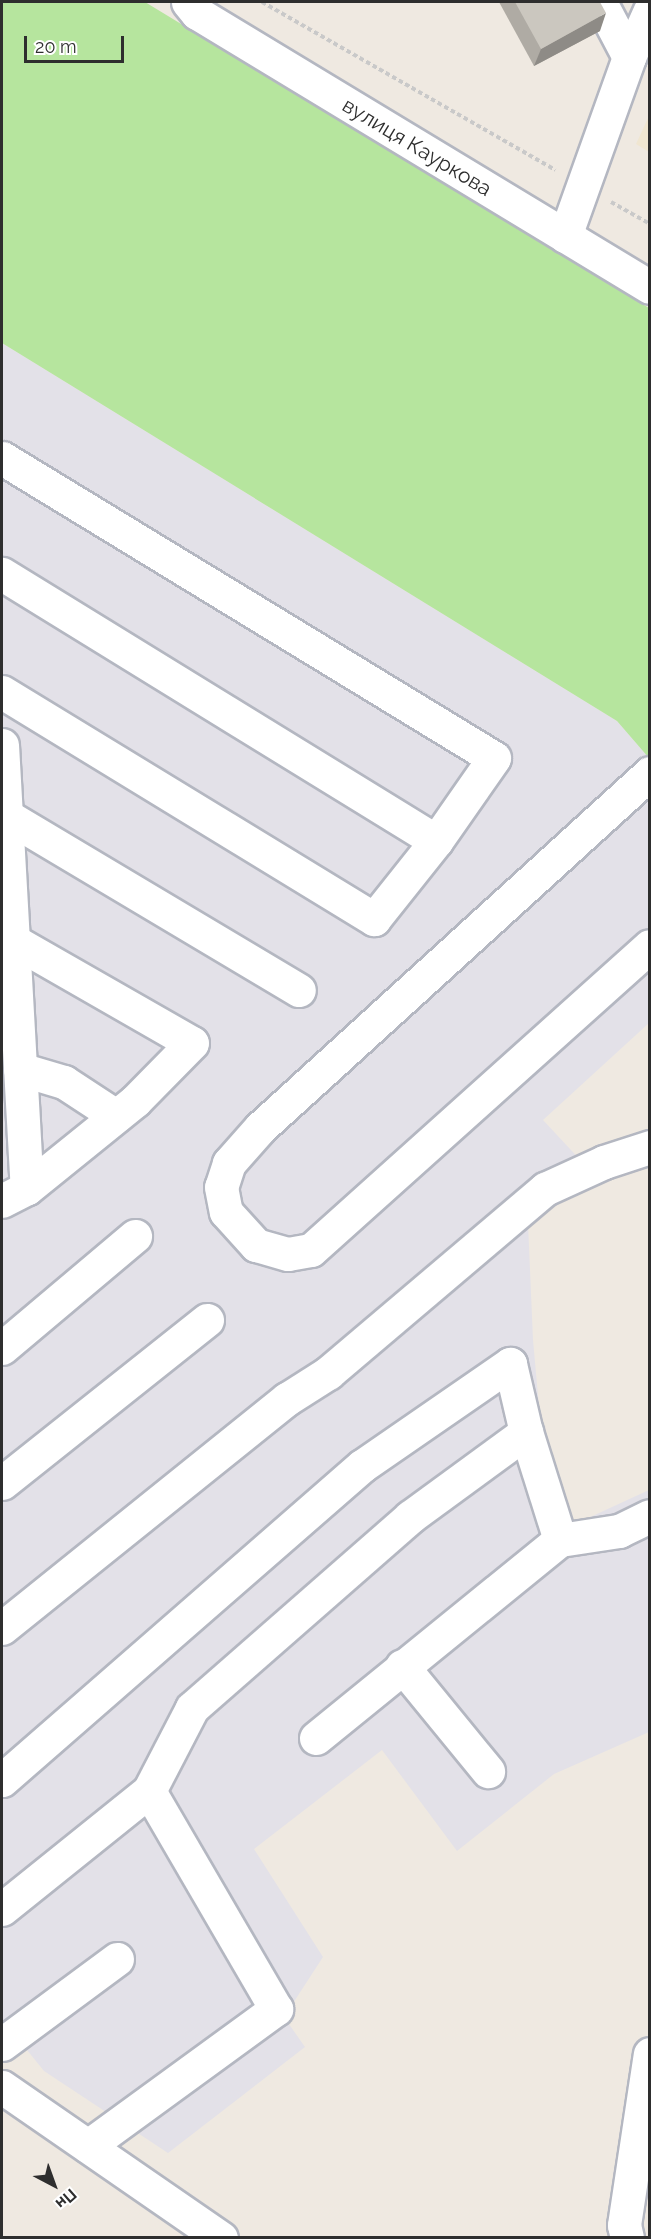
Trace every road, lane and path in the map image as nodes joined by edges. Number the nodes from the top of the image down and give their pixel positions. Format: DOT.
graph roads {
  1 [pos="188,2"];
  2 [pos="262,2"];
  3 [pos="600,2"];
  4 [pos="650,10"];
  5 [pos="629,57"];
  6 [pos="583,186"];
  7 [pos="650,224"];
  8 [pos="565,236"];
  9 [pos="650,288"];
  10 [pos="2,458"];
  11 [pos="2,574"];
  12 [pos="2,692"];
  13 [pos="2,745"];
  14 [pos="650,773"];
  15 [pos="5,815"];
  16 [pos="436,841"];
  17 [pos="12,940"];
  18 [pos="650,946"];
  19 [pos="299,990"];
  20 [pos="20,1069"];
  21 [pos="116,1116"];
  22 [pos="650,1147"];
  23 [pos="14,1194"];
  24 [pos="135,1236"];
  25 [pos="207,1320"];
  26 [pos="2,1348"];
  27 [pos="526,1432"];
  28 [pos="2,1483"];
  29 [pos="650,1516"];
  30 [pos="560,1540"];
  31 [pos="2,1628"];
  32 [pos="402,1666"];
  33 [pos="316,1738"];
  34 [pos="488,1771"];
  35 [pos="2,1780"];
  36 [pos="149,1791"];
  37 [pos="2,1909"];
  38 [pos="117,1959"];
  39 [pos="2,2044"];
  40 [pos="650,2054"];
  41 [pos="2,2087"];
  42 [pos="88,2146"];
  43 [pos="221,2238"];
  44 [pos="627,2238"];
  1 -- 8 [label="street, вулиця Кауркова"];
  2 -- 6 [label="path"];
  3 -- 5 [label="street"];
  4 -- 5 [label="street"];
  5 -- 6 [label="street"];
  6 -- 7 [label="path"];
  6 -- 8 [label="street"];
  8 -- 9 [label="street, вулиця Кауркова"];
  10 -- 16 [label="street"];
  11 -- 16 [label="street"];
  12 -- 16 [label="street"];
  13 -- 15 [label="street"];
  14 -- 18 [label="street"];
  15 -- 17 [label="street"];
  15 -- 19 [label="street"];
  17 -- 20 [label="street"];
  17 -- 21 [label="street"];
  20 -- 21 [label="street"];
  20 -- 23 [label="street"];
  21 -- 23 [label="street"];
  22 -- 31 [label="street"];
  24 -- 26 [label="street"];
  25 -- 28 [label="street"];
  27 -- 30 [label="street"];
  27 -- 35 [label="street"];
  27 -- 36 [label="street"];
  29 -- 30 [label="street"];
  30 -- 32 [label="street"];
  32 -- 33 [label="street"];
  32 -- 34 [label="street"];
  36 -- 37 [label="street"];
  36 -- 42 [label="street"];
  38 -- 39 [label="street"];
  40 -- 44 [label="street"];
  41 -- 42 [label="street"];
  42 -- 43 [label="street"];
}
